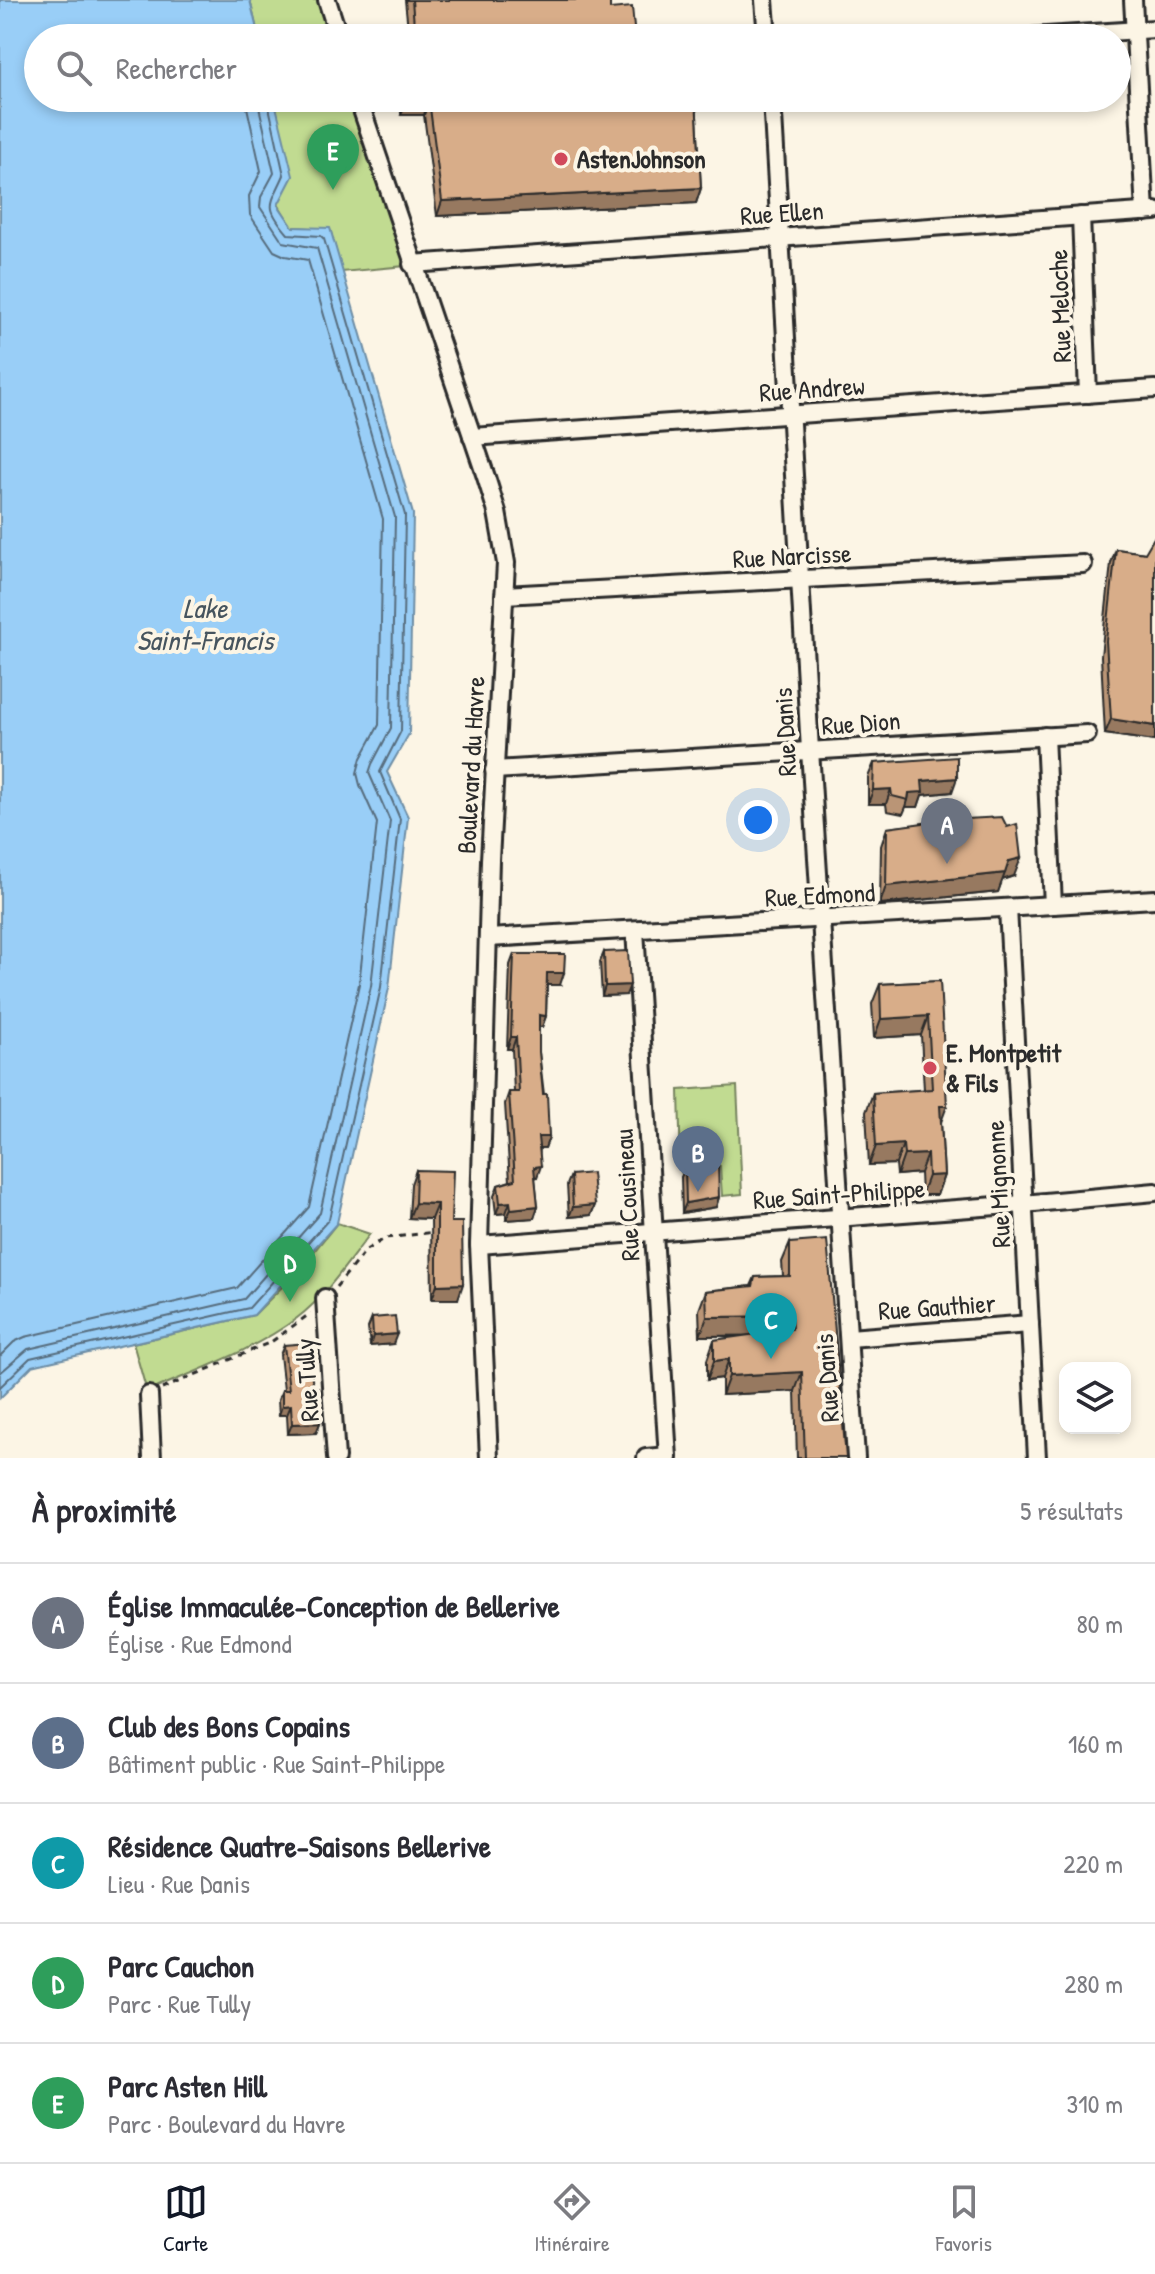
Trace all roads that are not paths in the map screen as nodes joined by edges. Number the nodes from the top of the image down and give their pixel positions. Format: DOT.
graph roads {
  1 [pos="327,0"];
  2 [pos="764,0"];
  3 [pos="1133,0"];
  4 [pos="335,24"];
  5 [pos="766,24"];
  6 [pos="1155,29"];
  7 [pos="1131,30"];
  8 [pos="1135,30"];
  9 [pos="363,112"];
  10 [pos="773,112"];
  11 [pos="1150,211"];
  12 [pos="1081,216"];
  13 [pos="782,237"];
  14 [pos="412,264"];
  15 [pos="1155,389"];
  16 [pos="1088,394"];
  17 [pos="792,414"];
  18 [pos="472,437"];
  19 [pos="1083,564"];
  20 [pos="801,579"];
  21 [pos="504,595"];
  22 [pos="1087,734"];
  23 [pos="1045,736"];
  24 [pos="810,750"];
  25 [pos="494,770"];
  26 [pos="1155,899"];
  27 [pos="1053,905"];
  28 [pos="1008,908"];
  29 [pos="821,919"];
  30 [pos="635,930"];
  31 [pos="488,938"];
  32 [pos="1155,1192"];
  33 [pos="1023,1204"];
  34 [pos="841,1218"];
  35 [pos="653,1232"];
  36 [pos="479,1245"];
  37 [pos="325,1298"];
  38 [pos="1030,1324"];
  39 [pos="849,1338"];
  40 [pos="149,1395"];
  41 [pos="668,1457"];
  42 [pos="152,1458"];
  43 [pos="336,1458"];
  44 [pos="489,1458"];
  45 [pos="646,1458"];
  46 [pos="856,1458"];
  47 [pos="1037,1458"];
  1 -- 4 [label="street"];
  2 -- 5 [label="street"];
  3 -- 8 [label="street"];
  6 -- 8 [label="street"];
  7 -- 8 [label="street"];
  8 -- 11 [label="street"];
  9 -- 14 [label="street, Boulevard du Havre"];
  10 -- 13 [label="street, Rue Danis"];
  11 -- 12 [label="street, Rue Ellen"];
  12 -- 13 [label="street, Rue Ellen"];
  12 -- 16 [label="street, Rue Meloche"];
  13 -- 14 [label="street, Rue Ellen"];
  13 -- 17 [label="street, Rue Danis"];
  14 -- 18 [label="street, Boulevard du Havre"];
  15 -- 16 [label="street, Rue Andrew"];
  16 -- 17 [label="street, Rue Andrew"];
  17 -- 18 [label="street, Rue Andrew"];
  17 -- 20 [label="street, Rue Danis"];
  18 -- 21 [label="street, Boulevard du Havre"];
  19 -- 20 [label="street, Rue Narcisse"];
  20 -- 21 [label="street, Rue Narcisse"];
  20 -- 24 [label="street, Rue Danis"];
  21 -- 25 [label="street, Boulevard du Havre"];
  22 -- 23 [label="street, Rue Dion"];
  23 -- 24 [label="street, Rue Dion"];
  23 -- 27 [label="street"];
  24 -- 25 [label="street, Rue Dion"];
  24 -- 29 [label="street, Rue Danis"];
  25 -- 31 [label="street, Boulevard du Havre"];
  26 -- 27 [label="street, Rue Edmond"];
  27 -- 28 [label="street, Rue Edmond"];
  28 -- 29 [label="street, Rue Edmond"];
  28 -- 33 [label="street, Rue Mignonne"];
  29 -- 30 [label="street, Rue Edmond"];
  29 -- 34 [label="street, Rue Danis"];
  30 -- 31 [label="street, Rue Edmond"];
  30 -- 35 [label="street, Rue Cousineau"];
  31 -- 36 [label="street, Boulevard du Havre"];
  32 -- 33 [label="street, Rue Saint-Philippe"];
  33 -- 34 [label="street, Rue Saint-Philippe"];
  33 -- 38 [label="street, Rue Mignonne"];
  34 -- 35 [label="street, Rue Saint-Philippe"];
  34 -- 39 [label="street, Rue Danis"];
  35 -- 36 [label="street, Rue Saint-Philippe"];
  35 -- 41 [label="street, Rue Cousineau"];
  36 -- 44 [label="street, Boulevard du Havre"];
  37 -- 43 [label="street, Rue Tully"];
  38 -- 39 [label="street, Rue Gauthier"];
  38 -- 47 [label="street, Rue Mignonne"];
  39 -- 46 [label="street, Rue Danis"];
  40 -- 42 [label="street"];
  41 -- 45 [label="street"];
}
